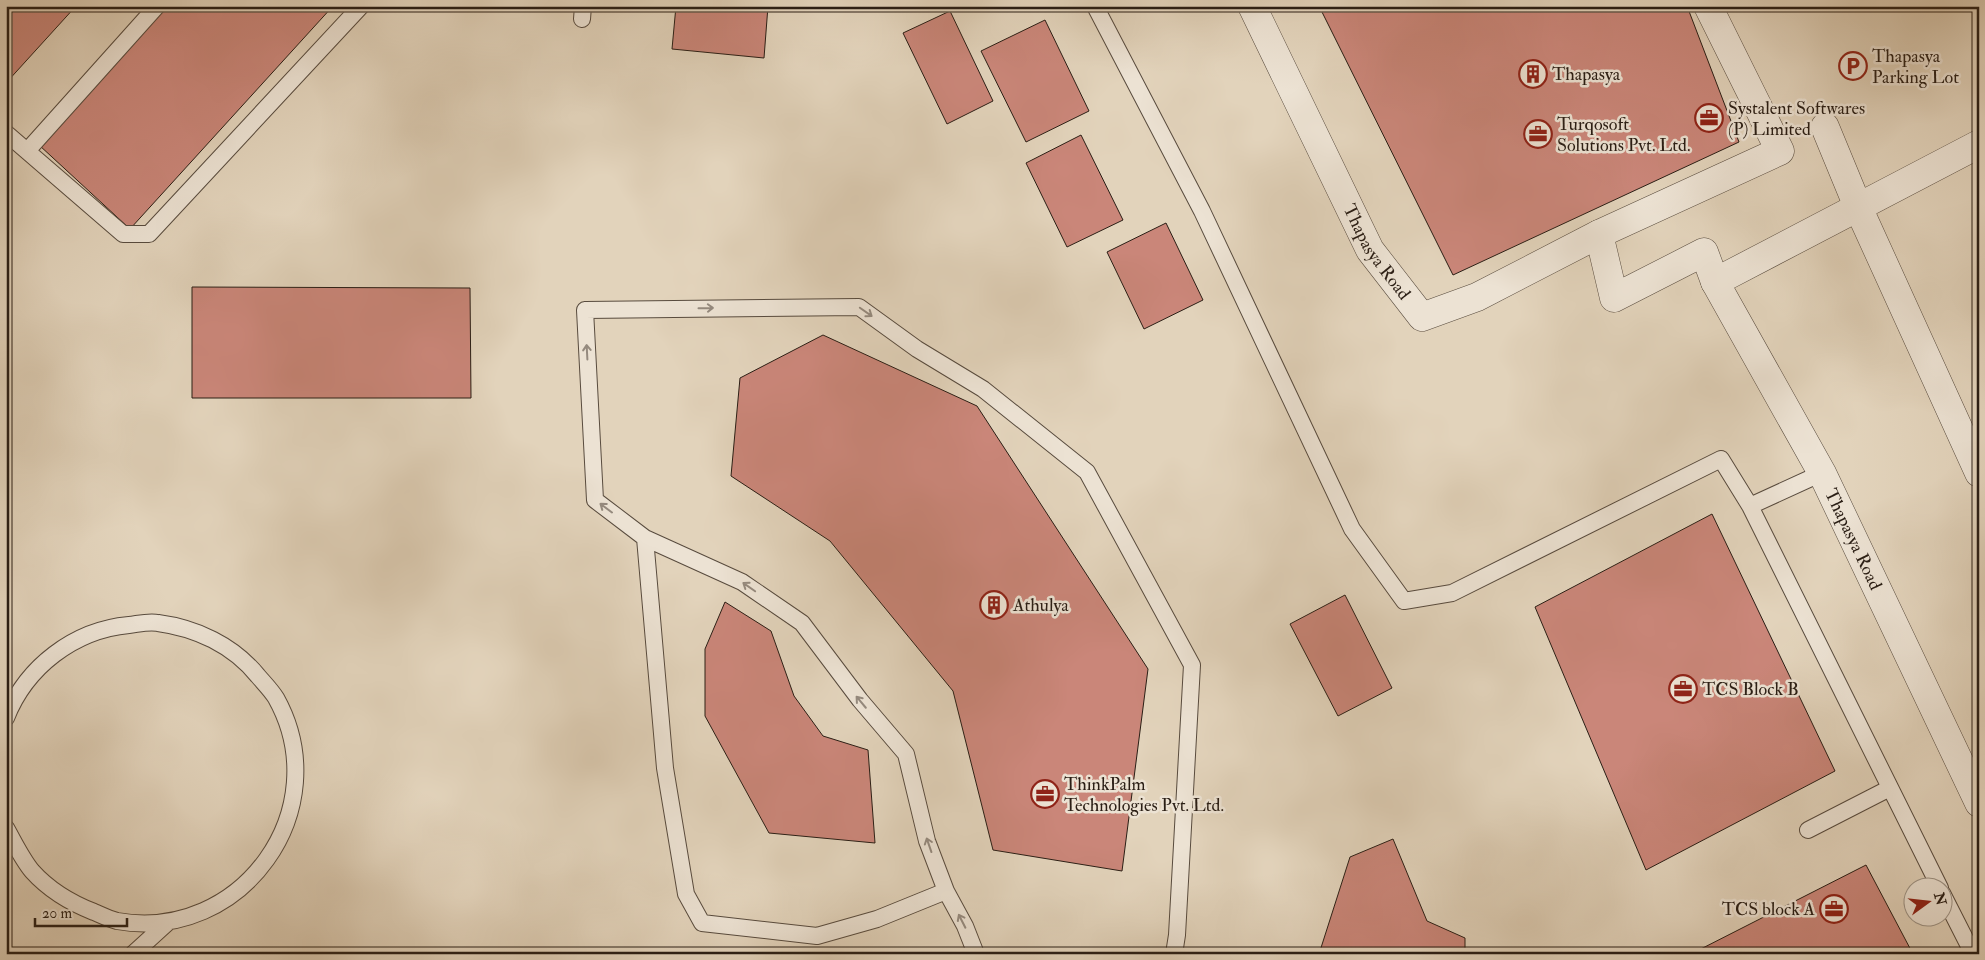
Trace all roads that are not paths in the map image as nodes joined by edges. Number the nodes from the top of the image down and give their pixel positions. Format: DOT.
graph roads {
  1 [pos="157,6"];
  2 [pos="361,6"];
  3 [pos="1095,6"];
  4 [pos="1252,6"];
  5 [pos="1708,6"];
  6 [pos="1826,127"];
  7 [pos="6,133"];
  8 [pos="1979,144"];
  9 [pos="27,151"];
  10 [pos="1858,207"];
  11 [pos="1599,234"];
  12 [pos="1715,282"];
  13 [pos="1822,473"];
  14 [pos="1979,473"];
  15 [pos="1750,506"];
  16 [pos="645,538"];
  17 [pos="8,707"];
  18 [pos="1890,788"];
  19 [pos="1979,803"];
  20 [pos="6,828"];
  21 [pos="1808,830"];
  22 [pos="1935,878"];
  23 [pos="946,890"];
  24 [pos="1952,913"];
  25 [pos="167,922"];
  26 [pos="133,954"];
  27 [pos="976,954"];
  28 [pos="1174,954"];
  29 [pos="1973,954"];
  1 -- 9 [label="lane"];
  2 -- 9 [label="lane"];
  3 -- 15 [label="lane"];
  4 -- 11 [label="street, Thapasya Road"];
  5 -- 11 [label="street, Thapasya Road"];
  6 -- 10 [label="street"];
  7 -- 9 [label="lane"];
  8 -- 10 [label="street"];
  10 -- 12 [label="street"];
  10 -- 14 [label="street"];
  11 -- 12 [label="street, Thapasya Road"];
  12 -- 13 [label="street, Thapasya Road"];
  13 -- 15 [label="lane"];
  13 -- 19 [label="street, Thapasya Road"];
  15 -- 18 [label="lane"];
  23 -- 16 [label="lane, one-way"];
  16 -- 23 [label="lane"];
  16 -- 28 [label="lane, one-way"];
  17 -- 25 [label="lane"];
  18 -- 21 [label="lane"];
  18 -- 22 [label="lane"];
  20 -- 25 [label="lane"];
  27 -- 23 [label="lane, one-way"];
  24 -- 29 [label="lane"];
  25 -- 26 [label="lane"];
}
